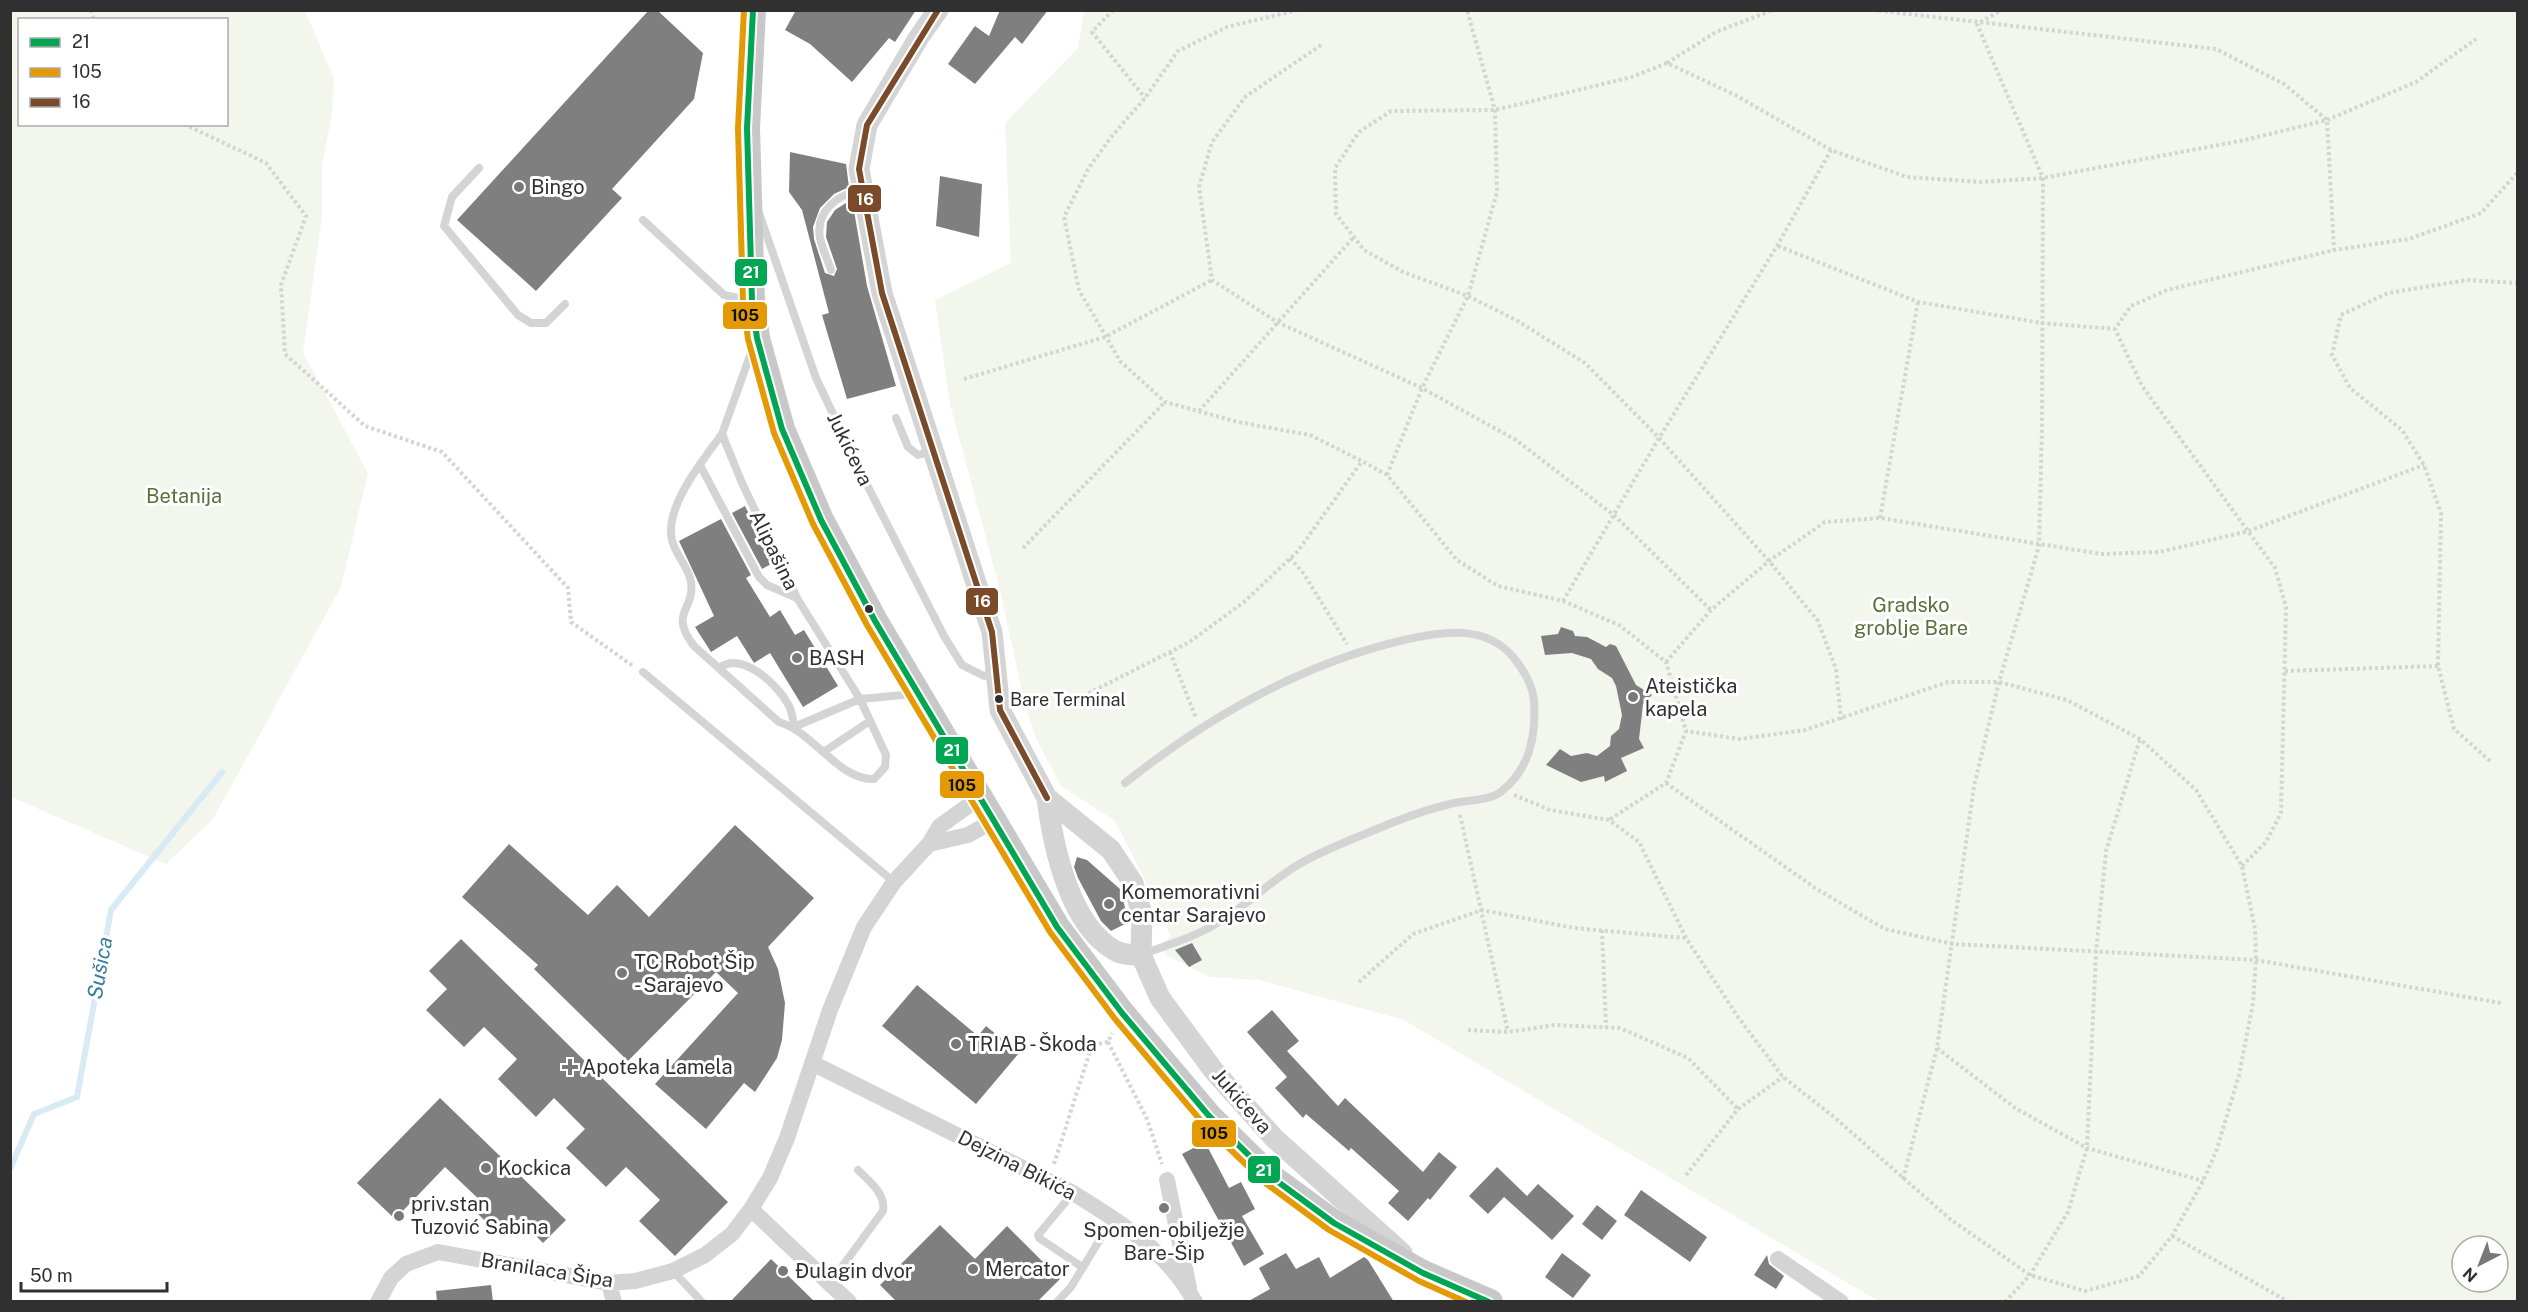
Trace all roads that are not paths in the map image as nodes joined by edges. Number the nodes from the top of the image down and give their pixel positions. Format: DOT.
graph roads {
  1 [pos="753,10"];
  2 [pos="938,10"];
  3 [pos="479,168"];
  4 [pos="749,188"];
  5 [pos="863,190"];
  6 [pos="643,220"];
  7 [pos="831,270"];
  8 [pos="752,301"];
  9 [pos="565,304"];
  10 [pos="757,338"];
  11 [pos="896,418"];
  12 [pos="722,434"];
  13 [pos="934,451"];
  14 [pos="700,465"];
  15 [pos="797,598"];
  16 [pos="719,668"];
  17 [pos="642,672"];
  18 [pos="995,672"];
  19 [pos="918,694"];
  20 [pos="860,699"];
  21 [pos="870,721"];
  22 [pos="795,727"];
  23 [pos="825,751"];
  24 [pos="1125,783"];
  25 [pos="979,798"];
  26 [pos="1047,798"];
  27 [pos="993,821"];
  28 [pos="929,844"];
  29 [pos="894,882"];
  30 [pos="1141,955"];
  31 [pos="812,1063"];
  32 [pos="858,1170"];
  33 [pos="1167,1180"];
  34 [pos="1073,1193"];
  35 [pos="751,1209"];
  36 [pos="1113,1218"];
  37 [pos="1778,1259"];
  38 [pos="1082,1267"];
  39 [pos="673,1271"];
  40 [pos="1424,1273"];
  41 [pos="609,1283"];
  42 [pos="830,1283"];
  43 [pos="1192,1297"];
  44 [pos="378,1302"];
  45 [pos="614,1302"];
  46 [pos="702,1302"];
  47 [pos="849,1302"];
  48 [pos="1058,1302"];
  49 [pos="1490,1302"];
  50 [pos="1841,1302"];
  1 -- 4 [label="main road"];
  2 -- 5 [label="street, Jukićeva"];
  3 -- 9 [label="lane"];
  4 -- 8 [label="main road"];
  4 -- 18 [label="lane, Jukićeva"];
  5 -- 7 [label="lane"];
  5 -- 13 [label="street, Jukićeva"];
  6 -- 8 [label="lane"];
  8 -- 10 [label="main road"];
  10 -- 12 [label="lane"];
  10 -- 19 [label="main road"];
  11 -- 13 [label="lane"];
  12 -- 14 [label="lane"];
  12 -- 15 [label="lane, Alipašina"];
  13 -- 18 [label="street, Jukićeva"];
  14 -- 15 [label="lane"];
  14 -- 16 [label="lane"];
  15 -- 20 [label="lane, Alipašina"];
  16 -- 22 [label="lane"];
  16 -- 22 [label="lane"];
  17 -- 29 [label="lane"];
  18 -- 26 [label="street, Jukićeva"];
  19 -- 20 [label="lane"];
  19 -- 25 [label="main road"];
  20 -- 21 [label="lane, Alipašina"];
  20 -- 22 [label="lane"];
  21 -- 23 [label="lane"];
  21 -- 23 [label="lane, Alipašina"];
  22 -- 23 [label="lane"];
  24 -- 30 [label="lane"];
  25 -- 27 [label="main road"];
  25 -- 28 [label="street"];
  26 -- 30 [label="street, Jukićeva"];
  26 -- 30 [label="street, Jukićeva"];
  27 -- 28 [label="street"];
  27 -- 40 [label="main road"];
  28 -- 29 [label="street"];
  29 -- 31 [label="street"];
  30 -- 40 [label="street, Jukićeva"];
  31 -- 34 [label="street, Dejzina Bikića"];
  31 -- 35 [label="street"];
  32 -- 42 [label="lane"];
  33 -- 43 [label="street"];
  34 -- 36 [label="street, Dejzina Bikića"];
  34 -- 38 [label="lane"];
  35 -- 39 [label="street, Branilaca Šipa"];
  35 -- 42 [label="street"];
  36 -- 38 [label="lane"];
  36 -- 43 [label="street, Dejzina Bikića"];
  37 -- 50 [label="street"];
  38 -- 48 [label="lane"];
  39 -- 41 [label="street, Branilaca Šipa"];
  39 -- 46 [label="lane"];
  40 -- 49 [label="main road"];
  41 -- 44 [label="street, Branilaca Šipa"];
  41 -- 45 [label="street"];
  42 -- 47 [label="street"];
}
